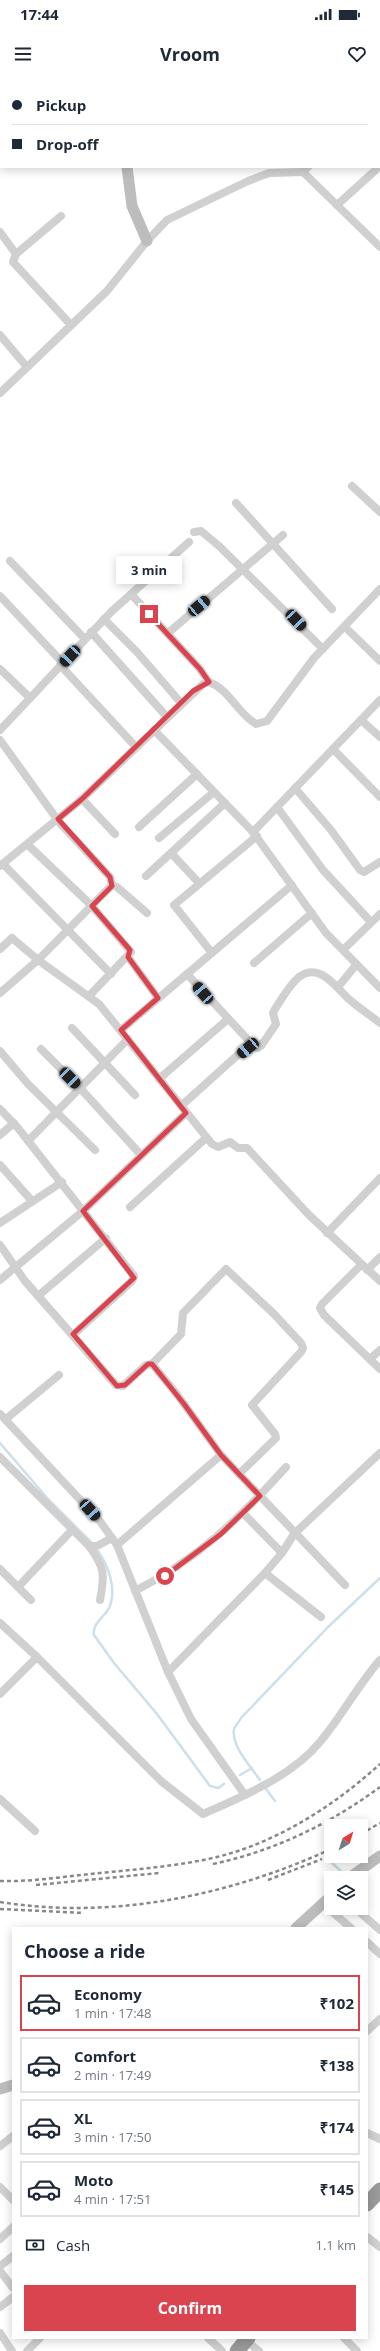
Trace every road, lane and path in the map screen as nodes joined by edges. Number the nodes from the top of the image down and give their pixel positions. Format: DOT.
graph roads {
  1 [pos="127,168"];
  2 [pos="377,168"];
  3 [pos="306,170"];
  4 [pos="266,171"];
  5 [pos="337,205"];
  6 [pos="61,216"];
  7 [pos="0,232"];
  8 [pos="146,241"];
  9 [pos="380,247"];
  10 [pos="16,254"];
  11 [pos="71,325"];
  12 [pos="0,335"];
  13 [pos="27,367"];
  14 [pos="0,393"];
  15 [pos="352,486"];
  16 [pos="236,504"];
  17 [pos="380,512"];
  18 [pos="194,532"];
  19 [pos="283,535"];
  20 [pos="189,542"];
  21 [pos="273,544"];
  22 [pos="10,562"];
  23 [pos="242,571"];
  24 [pos="380,589"];
  25 [pos="131,594"];
  26 [pos="0,596"];
  27 [pos="332,609"];
  28 [pos="104,619"];
  29 [pos="345,627"];
  30 [pos="168,633"];
  31 [pos="88,635"];
  32 [pos="323,649"];
  33 [pos="380,661"];
  34 [pos="60,665"];
  35 [pos="0,669"];
  36 [pos="209,682"];
  37 [pos="30,698"];
  38 [pos="380,700"];
  39 [pos="181,703"];
  40 [pos="167,717"];
  41 [pos="361,720"];
  42 [pos="0,730"];
  43 [pos="154,730"];
  44 [pos="380,737"];
  45 [pos="0,740"];
  46 [pos="136,747"];
  47 [pos="332,749"];
  48 [pos="196,774"];
  49 [pos="295,788"];
  50 [pos="214,792"];
  51 [pos="380,797"];
  52 [pos="82,799"];
  53 [pos="226,803"];
  54 [pos="277,806"];
  55 [pos="58,819"];
  56 [pos="139,827"];
  57 [pos="114,834"];
  58 [pos="255,834"];
  59 [pos="159,838"];
  60 [pos="27,844"];
  61 [pos="171,853"];
  62 [pos="380,862"];
  63 [pos="1,865"];
  64 [pos="146,876"];
  65 [pos="199,883"];
  66 [pos="292,885"];
  67 [pos="112,886"];
  68 [pos="92,906"];
  69 [pos="147,913"];
  70 [pos="312,913"];
  71 [pos="380,914"];
  72 [pos="371,922"];
  73 [pos="68,930"];
  74 [pos="0,949"];
  75 [pos="343,950"];
  76 [pos="212,952"];
  77 [pos="128,957"];
  78 [pos="38,960"];
  79 [pos="254,963"];
  80 [pos="356,965"];
  81 [pos="111,974"];
  82 [pos="187,974"];
  83 [pos="338,987"];
  84 [pos="380,988"];
  85 [pos="0,993"];
  86 [pos="89,996"];
  87 [pos="158,998"];
  88 [pos="228,1019"];
  89 [pos="380,1023"];
  90 [pos="72,1028"];
  91 [pos="121,1030"];
  92 [pos="128,1039"];
  93 [pos="250,1046"];
  94 [pos="41,1049"];
  95 [pos="0,1051"];
  96 [pos="104,1064"];
  97 [pos="159,1079"];
  98 [pos="80,1088"];
  99 [pos="135,1096"];
  100 [pos="180,1106"];
  101 [pos="0,1109"];
  102 [pos="57,1111"];
  103 [pos="186,1113"];
  104 [pos="14,1123"];
  105 [pos="0,1135"];
  106 [pos="206,1138"];
  107 [pos="28,1141"];
  108 [pos="96,1150"];
  109 [pos="141,1155"];
  110 [pos="0,1165"];
  111 [pos="380,1178"];
  112 [pos="62,1182"];
  113 [pos="32,1202"];
  114 [pos="130,1208"];
  115 [pos="83,1211"];
  116 [pos="0,1223"];
  117 [pos="327,1233"];
  118 [pos="106,1238"];
  119 [pos="0,1245"];
  120 [pos="380,1257"];
  121 [pos="364,1267"];
  122 [pos="16,1268"];
  123 [pos="0,1280"];
  124 [pos="380,1281"];
  125 [pos="38,1296"];
  126 [pos="73,1334"];
  127 [pos="380,1350"];
  128 [pos="370,1359"];
  129 [pos="152,1364"];
  130 [pos="380,1369"];
  131 [pos="59,1375"];
  132 [pos="3,1416"];
  133 [pos="380,1453"];
  134 [pos="221,1455"];
  135 [pos="0,1457"];
  136 [pos="286,1467"];
  137 [pos="239,1474"];
  138 [pos="260,1496"];
  139 [pos="243,1513"];
  140 [pos="72,1530"];
  141 [pos="294,1534"];
  142 [pos="112,1538"];
  143 [pos="117,1545"];
  144 [pos="89,1546"];
  145 [pos="282,1553"];
  146 [pos="0,1569"];
  147 [pos="265,1573"];
  148 [pos="345,1585"];
  149 [pos="18,1587"];
  150 [pos="134,1591"];
  151 [pos="32,1600"];
  152 [pos="100,1600"];
  153 [pos="321,1617"];
  154 [pos="0,1623"];
  155 [pos="37,1657"];
  156 [pos="380,1660"];
  157 [pos="168,1672"];
  158 [pos="0,1694"];
  159 [pos="245,1795"];
  160 [pos="0,1798"];
  161 [pos="35,1831"];
  162 [pos="380,1856"];
  163 [pos="359,1871"];
  164 [pos="324,1903"];
  165 [pos="340,1915"];
  166 [pos="363,1915"];
  167 [pos="297,1927"];
  168 [pos="350,1927"];
  169 [pos="380,1930"];
  170 [pos="368,1943"];
  171 [pos="380,1954"];
  172 [pos="380,2019"];
  173 [pos="368,2027"];
  174 [pos="12,2137"];
  175 [pos="0,2146"];
  176 [pos="1,2190"];
  177 [pos="380,2190"];
  178 [pos="12,2199"];
  179 [pos="368,2203"];
  180 [pos="12,2228"];
  181 [pos="368,2238"];
  182 [pos="0,2239"];
  183 [pos="380,2247"];
  184 [pos="12,2257"];
  185 [pos="0,2266"];
  186 [pos="0,2271"];
  187 [pos="12,2287"];
  188 [pos="12,2298"];
  189 [pos="0,2307"];
  190 [pos="0,2333"];
  191 [pos="39,2339"];
  192 [pos="209,2339"];
  193 [pos="345,2339"];
  194 [pos="243,2342"];
  195 [pos="12,2351"];
  196 [pos="27,2351"];
  197 [pos="222,2351"];
  198 [pos="259,2351"];
  199 [pos="357,2351"];
  1 -- 8 [label="street"];
  2 -- 5 [label="street"];
  3 -- 4 [label="street"];
  3 -- 5 [label="street"];
  4 -- 8 [label="street"];
  5 -- 9 [label="street"];
  6 -- 10 [label="street"];
  7 -- 10 [label="street"];
  8 -- 11 [label="street"];
  10 -- 11 [label="street"];
  11 -- 13 [label="street"];
  12 -- 13 [label="street"];
  13 -- 14 [label="street"];
  15 -- 17 [label="street"];
  16 -- 21 [label="street"];
  18 -- 23 [label="street"];
  19 -- 21 [label="street"];
  20 -- 25 [label="street"];
  21 -- 23 [label="street"];
  21 -- 27 [label="street"];
  22 -- 31 [label="street"];
  23 -- 30 [label="street"];
  23 -- 32 [label="street"];
  24 -- 29 [label="street"];
  25 -- 28 [label="street"];
  25 -- 30 [label="street"];
  26 -- 34 [label="street"];
  28 -- 31 [label="street"];
  28 -- 39 [label="street"];
  29 -- 32 [label="street"];
  29 -- 33 [label="street"];
  30 -- 36 [label="street"];
  31 -- 34 [label="street"];
  31 -- 40 [label="street"];
  32 -- 36 [label="street"];
  34 -- 37 [label="street"];
  34 -- 46 [label="street"];
  35 -- 37 [label="street"];
  36 -- 39 [label="street"];
  37 -- 42 [label="street"];
  38 -- 41 [label="street"];
  39 -- 40 [label="street"];
  40 -- 43 [label="street"];
  41 -- 44 [label="street"];
  41 -- 47 [label="street"];
  43 -- 46 [label="street"];
  43 -- 48 [label="street"];
  45 -- 55 [label="street"];
  46 -- 52 [label="street"];
  47 -- 49 [label="street"];
  47 -- 51 [label="street"];
  48 -- 50 [label="street"];
  48 -- 56 [label="street"];
  49 -- 54 [label="street"];
  49 -- 62 [label="street"];
  50 -- 53 [label="street"];
  50 -- 59 [label="street"];
  52 -- 55 [label="street"];
  52 -- 57 [label="street"];
  53 -- 58 [label="street"];
  53 -- 61 [label="street"];
  54 -- 58 [label="street"];
  54 -- 72 [label="street"];
  55 -- 60 [label="street"];
  55 -- 67 [label="street"];
  58 -- 65 [label="street"];
  58 -- 66 [label="street"];
  60 -- 63 [label="street"];
  60 -- 68 [label="street"];
  61 -- 64 [label="street"];
  61 -- 65 [label="street"];
  63 -- 73 [label="street"];
  65 -- 76 [label="street"];
  66 -- 70 [label="street"];
  66 -- 76 [label="street"];
  67 -- 68 [label="street"];
  67 -- 69 [label="street"];
  68 -- 73 [label="street"];
  68 -- 77 [label="street"];
  70 -- 75 [label="street"];
  70 -- 79 [label="street"];
  71 -- 72 [label="street"];
  72 -- 75 [label="street"];
  73 -- 78 [label="street"];
  73 -- 81 [label="street"];
  74 -- 78 [label="street"];
  75 -- 80 [label="street"];
  76 -- 82 [label="street"];
  77 -- 81 [label="street"];
  77 -- 87 [label="street"];
  78 -- 85 [label="street"];
  78 -- 86 [label="street"];
  80 -- 83 [label="street"];
  80 -- 84 [label="street"];
  81 -- 86 [label="street"];
  82 -- 87 [label="street"];
  82 -- 88 [label="street"];
  83 -- 89 [label="street"];
  83 -- 93 [label="street"];
  86 -- 91 [label="street"];
  87 -- 91 [label="street"];
  88 -- 93 [label="street"];
  88 -- 97 [label="street"];
  90 -- 96 [label="street"];
  91 -- 92 [label="street"];
  92 -- 96 [label="street"];
  92 -- 97 [label="street"];
  93 -- 100 [label="street"];
  94 -- 98 [label="street"];
  95 -- 102 [label="street"];
  96 -- 98 [label="street"];
  96 -- 99 [label="street"];
  97 -- 100 [label="street"];
  98 -- 102 [label="street"];
  98 -- 109 [label="street"];
  100 -- 103 [label="street"];
  101 -- 104 [label="street"];
  102 -- 107 [label="street"];
  102 -- 108 [label="street"];
  103 -- 106 [label="street"];
  103 -- 109 [label="street"];
  104 -- 105 [label="street"];
  104 -- 107 [label="street"];
  106 -- 114 [label="street"];
  106 -- 117 [label="street"];
  107 -- 112 [label="street"];
  109 -- 115 [label="street"];
  110 -- 113 [label="street"];
  111 -- 117 [label="street"];
  112 -- 113 [label="street"];
  112 -- 115 [label="street"];
  113 -- 116 [label="street"];
  115 -- 118 [label="street"];
  115 -- 122 [label="street"];
  117 -- 121 [label="street"];
  118 -- 125 [label="street"];
  118 -- 126 [label="street"];
  119 -- 122 [label="street"];
  120 -- 121 [label="street"];
  121 -- 124 [label="street"];
  121 -- 128 [label="street"];
  122 -- 123 [label="street"];
  122 -- 125 [label="street"];
  125 -- 126 [label="street"];
  126 -- 129 [label="street"];
  127 -- 128 [label="street"];
  128 -- 130 [label="street"];
  129 -- 134 [label="street"];
  129 -- 137 [label="street"];
  131 -- 132 [label="street"];
  132 -- 142 [label="street"];
  133 -- 141 [label="street"];
  134 -- 137 [label="street"];
  134 -- 143 [label="street"];
  135 -- 140 [label="street"];
  136 -- 138 [label="street"];
  137 -- 138 [label="street"];
  138 -- 139 [label="street"];
  138 -- 141 [label="street"];
  139 -- 145 [label="street"];
  139 -- 150 [label="street"];
  140 -- 144 [label="street"];
  140 -- 149 [label="street"];
  141 -- 145 [label="street"];
  141 -- 148 [label="street"];
  142 -- 143 [label="street"];
  142 -- 144 [label="street"];
  143 -- 150 [label="street"];
  144 -- 152 [label="street"];
  145 -- 147 [label="street"];
  146 -- 149 [label="street"];
  147 -- 153 [label="street"];
  147 -- 157 [label="street"];
  149 -- 151 [label="street"];
  150 -- 157 [label="street"];
  154 -- 155 [label="street"];
  155 -- 158 [label="street"];
  155 -- 159 [label="street"];
  156 -- 159 [label="street"];
  157 -- 159 [label="street"];
  160 -- 161 [label="street"];
  162 -- 163 [label="street"];
  164 -- 167 [label="street"];
  165 -- 168 [label="street"];
  166 -- 169 [label="street"];
  170 -- 171 [label="street"];
  172 -- 173 [label="street"];
  174 -- 175 [label="street"];
  176 -- 178 [label="street"];
  177 -- 179 [label="highway"];
  180 -- 182 [label="street"];
  181 -- 183 [label="street"];
  184 -- 185 [label="street"];
  186 -- 187 [label="street"];
  188 -- 189 [label="street"];
  190 -- 195 [label="street"];
  191 -- 196 [label="street"];
  192 -- 197 [label="street"];
  193 -- 199 [label="street"];
  194 -- 198 [label="street"];
}
